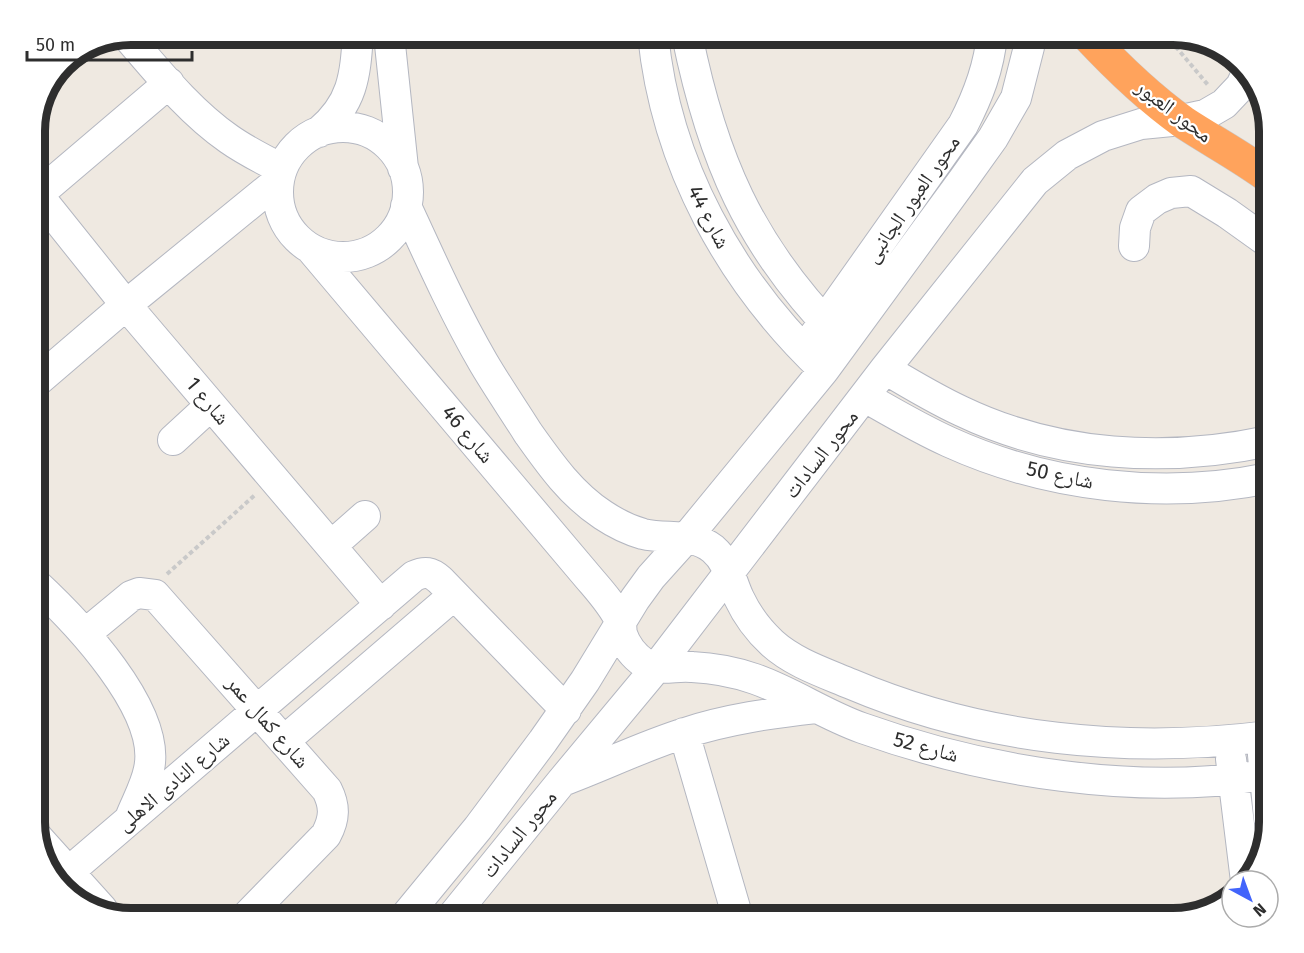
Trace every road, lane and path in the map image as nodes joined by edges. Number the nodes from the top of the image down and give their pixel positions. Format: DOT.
graph roads {
  1 [pos="138,45"];
  2 [pos="357,45"];
  3 [pos="390,45"];
  4 [pos="654,45"];
  5 [pos="690,45"];
  6 [pos="991,45"];
  7 [pos="1029,45"];
  8 [pos="1097,45"];
  9 [pos="1175,45"];
  10 [pos="1243,82"];
  11 [pos="168,83"];
  12 [pos="1224,104"];
  13 [pos="1182,120"];
  14 [pos="319,132"];
  15 [pos="403,168"];
  16 [pos="1259,170"];
  17 [pos="280,175"];
  18 [pos="45,188"];
  19 [pos="406,206"];
  20 [pos="45,207"];
  21 [pos="1259,236"];
  22 [pos="1134,246"];
  23 [pos="311,249"];
  24 [pos="126,305"];
  25 [pos="835,332"];
  26 [pos="814,360"];
  27 [pos="885,369"];
  28 [pos="45,374"];
  29 [pos="865,397"];
  30 [pos="211,405"];
  31 [pos="173,440"];
  32 [pos="1259,443"];
  33 [pos="274,479"];
  34 [pos="1259,479"];
  35 [pos="365,516"];
  36 [pos="687,537"];
  37 [pos="331,546"];
  38 [pos="730,571"];
  39 [pos="45,593"];
  40 [pos="147,593"];
  41 [pos="454,595"];
  42 [pos="381,605"];
  43 [pos="620,622"];
  44 [pos="85,634"];
  45 [pos="656,668"];
  46 [pos="816,708"];
  47 [pos="258,710"];
  48 [pos="566,710"];
  49 [pos="684,733"];
  50 [pos="1259,737"];
  51 [pos="284,741"];
  52 [pos="1229,741"];
  53 [pos="1259,775"];
  54 [pos="1234,778"];
  55 [pos="562,781"];
  56 [pos="131,818"];
  57 [pos="1245,868"];
  58 [pos="64,875"];
  59 [pos="68,880"];
  60 [pos="81,891"];
  61 [pos="255,908"];
  62 [pos="413,908"];
  63 [pos="459,908"];
  64 [pos="735,908"];
  1 -- 11 [label="street"];
  2 -- 14 [label="street"];
  3 -- 15 [label="street"];
  4 -- 26 [label="street, شارع 44"];
  5 -- 25 [label="street, شارع 44"];
  6 -- 25 [label="street, محور العبور الجانبى"];
  7 -- 25 [label="street"];
  8 -- 13 [label="highway, محور العبور"];
  9 -- 12 [label="path"];
  10 -- 12 [label="street, محور السادات"];
  11 -- 17 [label="street"];
  11 -- 18 [label="street"];
  12 -- 13 [label="street, محور السادات"];
  13 -- 16 [label="highway, محور العبور"];
  13 -- 27 [label="street, محور السادات"];
  14 -- 15 [label="street"];
  14 -- 17 [label="street"];
  15 -- 19 [label="street"];
  17 -- 23 [label="street"];
  17 -- 24 [label="street"];
  19 -- 23 [label="street"];
  19 -- 36 [label="street"];
  20 -- 24 [label="street, شارع 1"];
  21 -- 22 [label="street"];
  23 -- 43 [label="street, شارع 46"];
  24 -- 28 [label="street"];
  24 -- 30 [label="street, شارع 1"];
  25 -- 26 [label="street, محور العبور الجانبى"];
  26 -- 36 [label="street, محور السادات"];
  27 -- 29 [label="street, محور السادات"];
  27 -- 32 [label="street, شارع 50"];
  29 -- 34 [label="street, شارع 50"];
  29 -- 38 [label="street, محور السادات"];
  30 -- 31 [label="street"];
  30 -- 33 [label="street, شارع 1"];
  33 -- 37 [label="street, شارع 1"];
  33 -- 40 [label="path"];
  35 -- 37 [label="street"];
  36 -- 38 [label="street, شارع 52"];
  36 -- 43 [label="street, محور السادات"];
  37 -- 42 [label="street, شارع 1"];
  38 -- 45 [label="street, محور السادات"];
  38 -- 52 [label="street, شارع 52"];
  39 -- 44 [label="street"];
  40 -- 44 [label="street"];
  40 -- 47 [label="street, شارع كمال عمر"];
  41 -- 42 [label="street, شارع النادى الاهلى"];
  41 -- 48 [label="street"];
  41 -- 51 [label="street"];
  42 -- 47 [label="street, شارع النادى الاهلى"];
  43 -- 45 [label="street"];
  43 -- 48 [label="street, محور السادات"];
  44 -- 56 [label="street"];
  45 -- 46 [label="street, شارع 52"];
  45 -- 55 [label="street, محور السادات"];
  46 -- 49 [label="street"];
  46 -- 54 [label="street, شارع 52"];
  47 -- 51 [label="street, شارع كمال عمر"];
  47 -- 56 [label="street, شارع النادى الاهلى"];
  48 -- 62 [label="street, محور السادات"];
  49 -- 55 [label="street"];
  49 -- 64 [label="street"];
  50 -- 52 [label="street, شارع 52"];
  51 -- 61 [label="street, شارع كمال عمر"];
  52 -- 54 [label="street"];
  53 -- 54 [label="street, شارع 52"];
  54 -- 57 [label="street"];
  55 -- 63 [label="street, محور السادات"];
  56 -- 58 [label="street, شارع النادى الاهلى"];
  59 -- 60 [label="street"];
}
